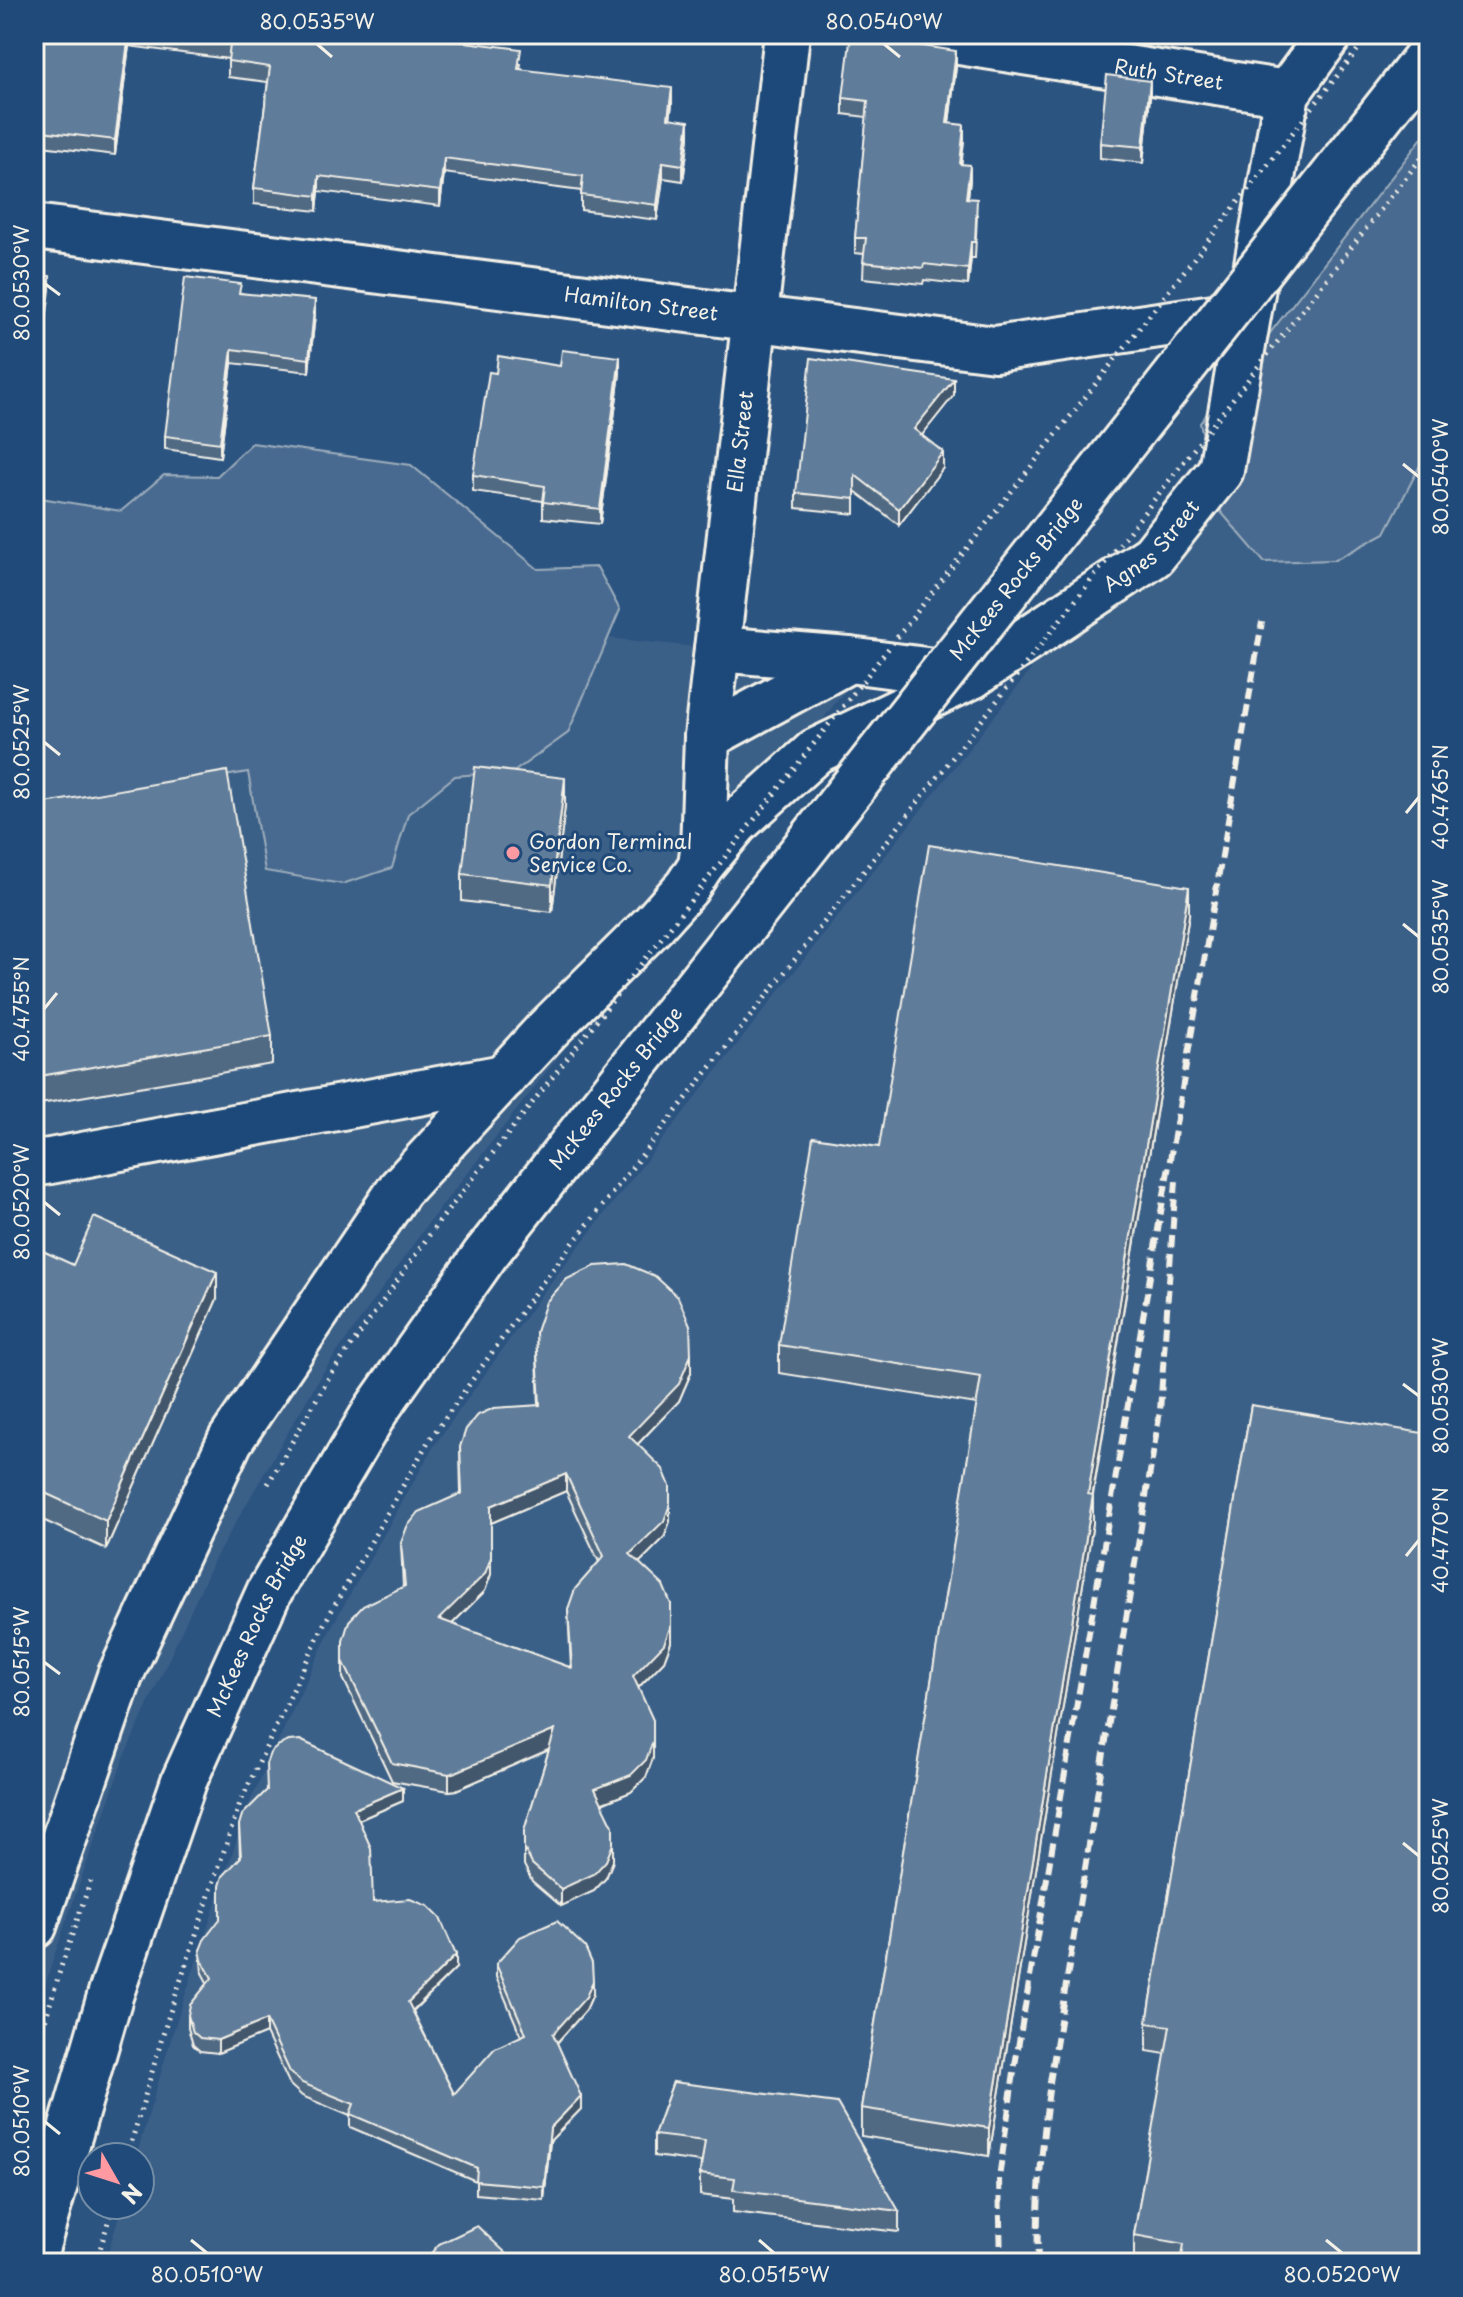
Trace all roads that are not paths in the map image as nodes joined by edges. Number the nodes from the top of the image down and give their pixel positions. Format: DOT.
graph roads {
  1 [pos="787,34"];
  2 [pos="908,34"];
  3 [pos="1330,34"];
  4 [pos="1429,54"];
  5 [pos="1287,93"];
  6 [pos="34,227"];
  7 [pos="1248,312"];
  8 [pos="755,318"];
  9 [pos="717,649"];
  10 [pos="849,660"];
  11 [pos="972,676"];
  12 [pos="707,737"];
  13 [pos="702,857"];
  14 [pos="504,1077"];
  15 [pos="34,1164"];
  16 [pos="34,1926"];
  17 [pos="34,2256"];
  1 -- 8 [label="street, Ella Street"];
  2 -- 5 [label="street, Ruth Street"];
  3 -- 5 [label="street, Agnes Street"];
  4 -- 17 [label="street, McKees Rocks Bridge, bridge"];
  5 -- 7 [label="street, Agnes Street"];
  6 -- 8 [label="street, Hamilton Street"];
  7 -- 8 [label="street, Hamilton Street"];
  7 -- 11 [label="street, Agnes Street"];
  8 -- 9 [label="street, Ella Street"];
  9 -- 10 [label="street"];
  9 -- 12 [label="street, Ella Street"];
  10 -- 11 [label="street"];
  10 -- 12 [label="street"];
  11 -- 13 [label="street, Agnes Street"];
  12 -- 13 [label="street, Ella Street"];
  13 -- 14 [label="street, Agnes Street"];
  14 -- 15 [label="street"];
  14 -- 16 [label="street, Agnes Street"];
}
